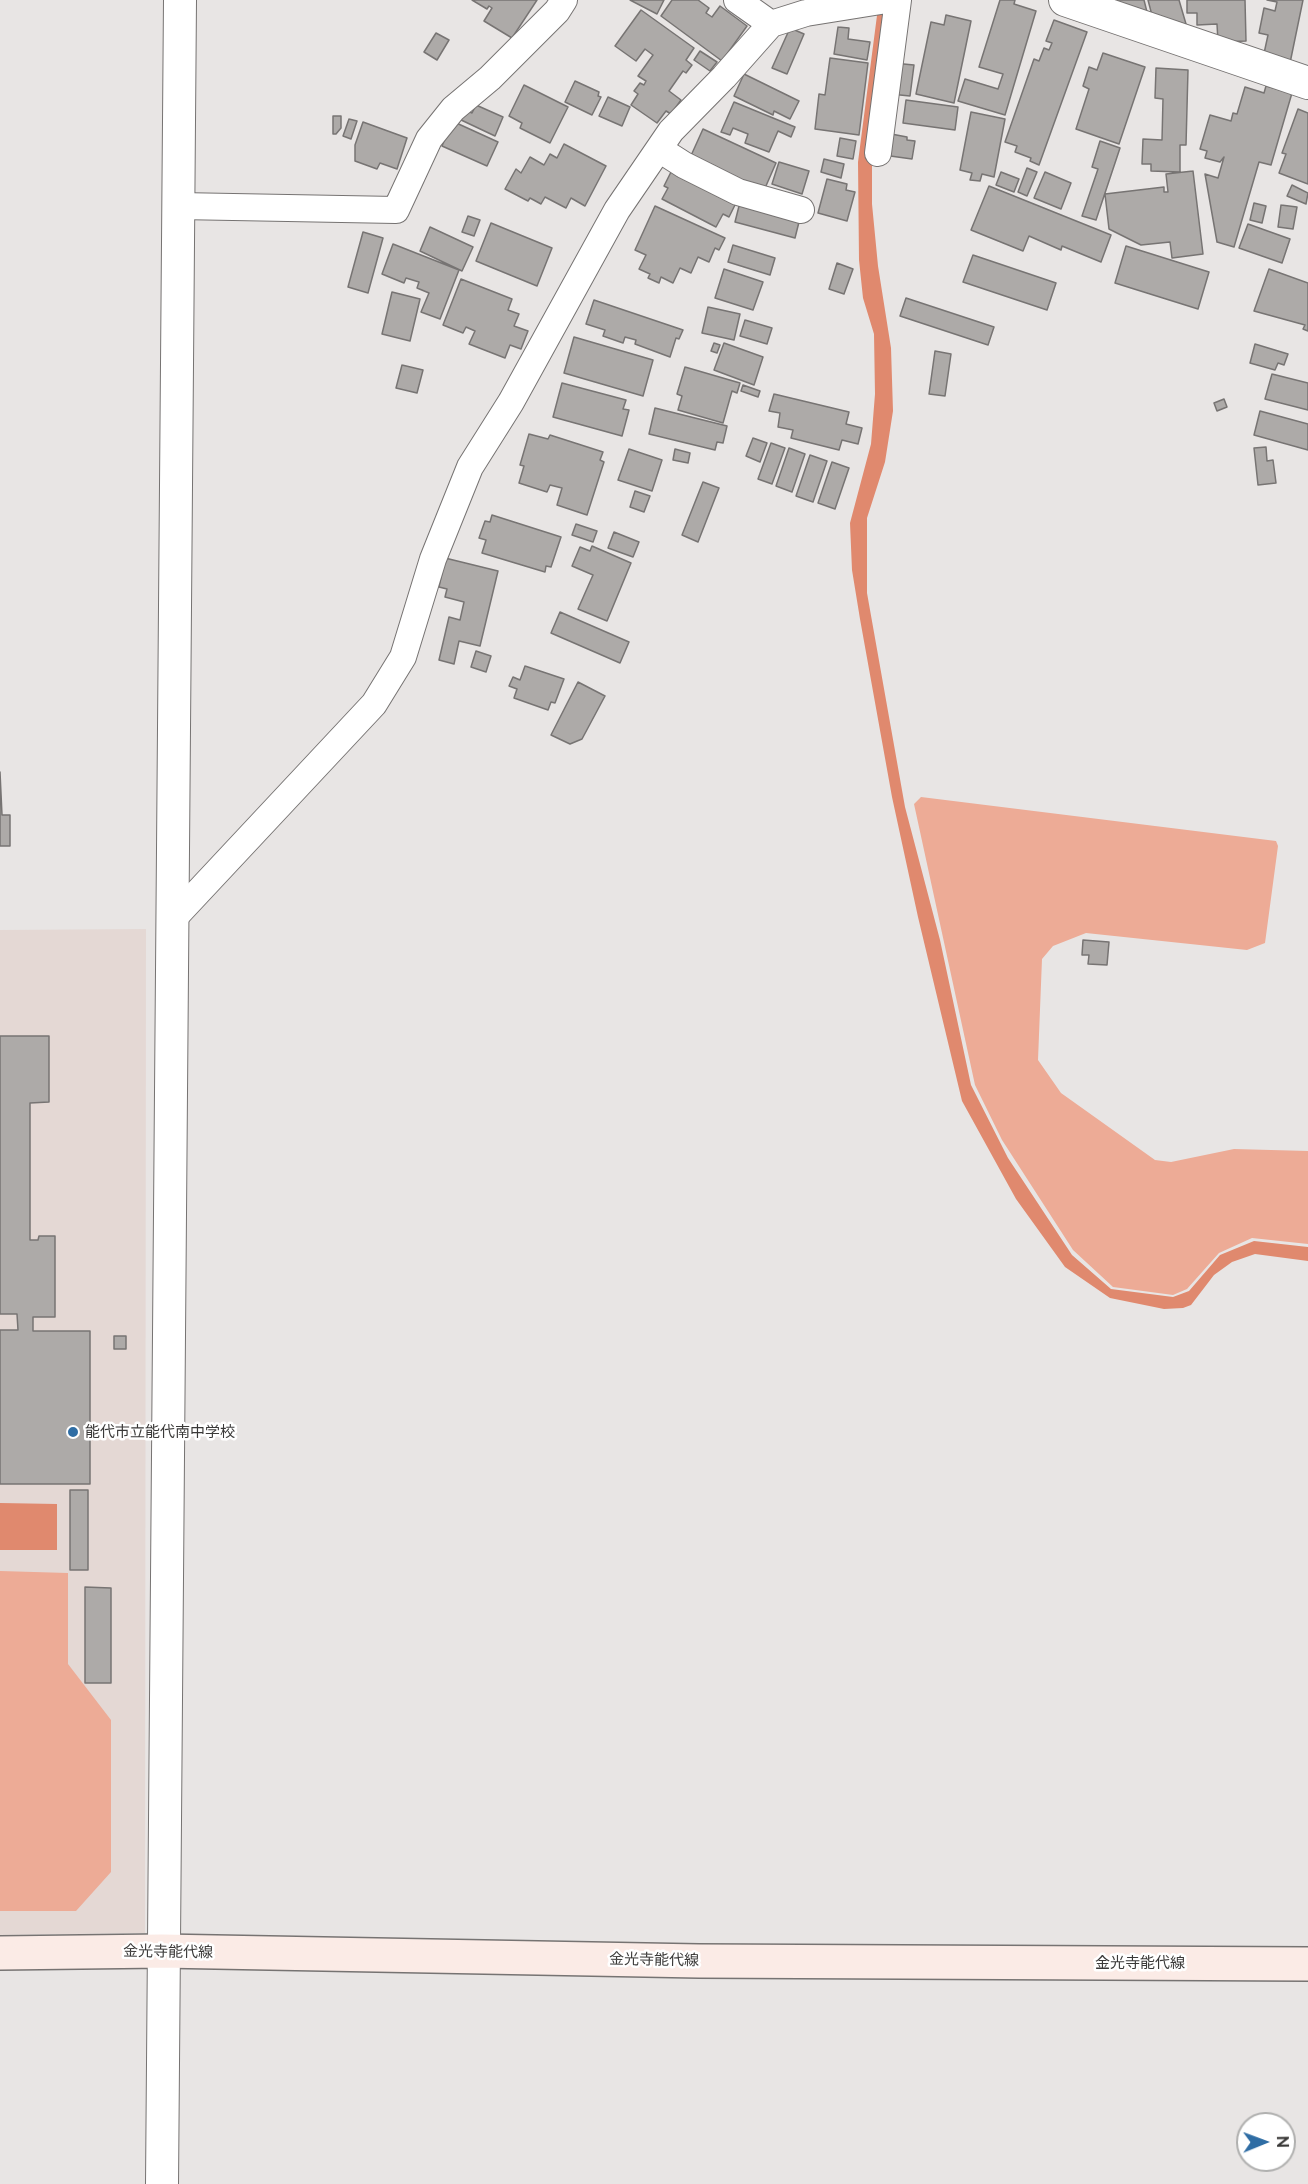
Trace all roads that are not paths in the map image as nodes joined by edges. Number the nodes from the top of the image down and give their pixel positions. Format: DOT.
graph roads {
  1 [pos="180,0"];
  2 [pos="564,0"];
  3 [pos="737,0"];
  4 [pos="1065,0"];
  5 [pos="887,1"];
  6 [pos="771,24"];
  7 [pos="1308,83"];
  8 [pos="659,149"];
  9 [pos="878,153"];
  10 [pos="179,206"];
  11 [pos="801,210"];
  12 [pos="171,921"];
  13 [pos="162,1951"];
  14 [pos="0,1953"];
  15 [pos="1308,1964"];
  16 [pos="162,2184"];
  1 -- 10 [label="street"];
  2 -- 10 [label="street"];
  3 -- 6 [label="street"];
  4 -- 7 [label="street"];
  5 -- 6 [label="street"];
  5 -- 9 [label="street"];
  6 -- 8 [label="street"];
  8 -- 11 [label="street"];
  8 -- 12 [label="street"];
  10 -- 12 [label="street"];
  12 -- 13 [label="street"];
  13 -- 14 [label="main road, 金光寺能代線"];
  13 -- 15 [label="main road, 金光寺能代線"];
  13 -- 16 [label="street"];
}
